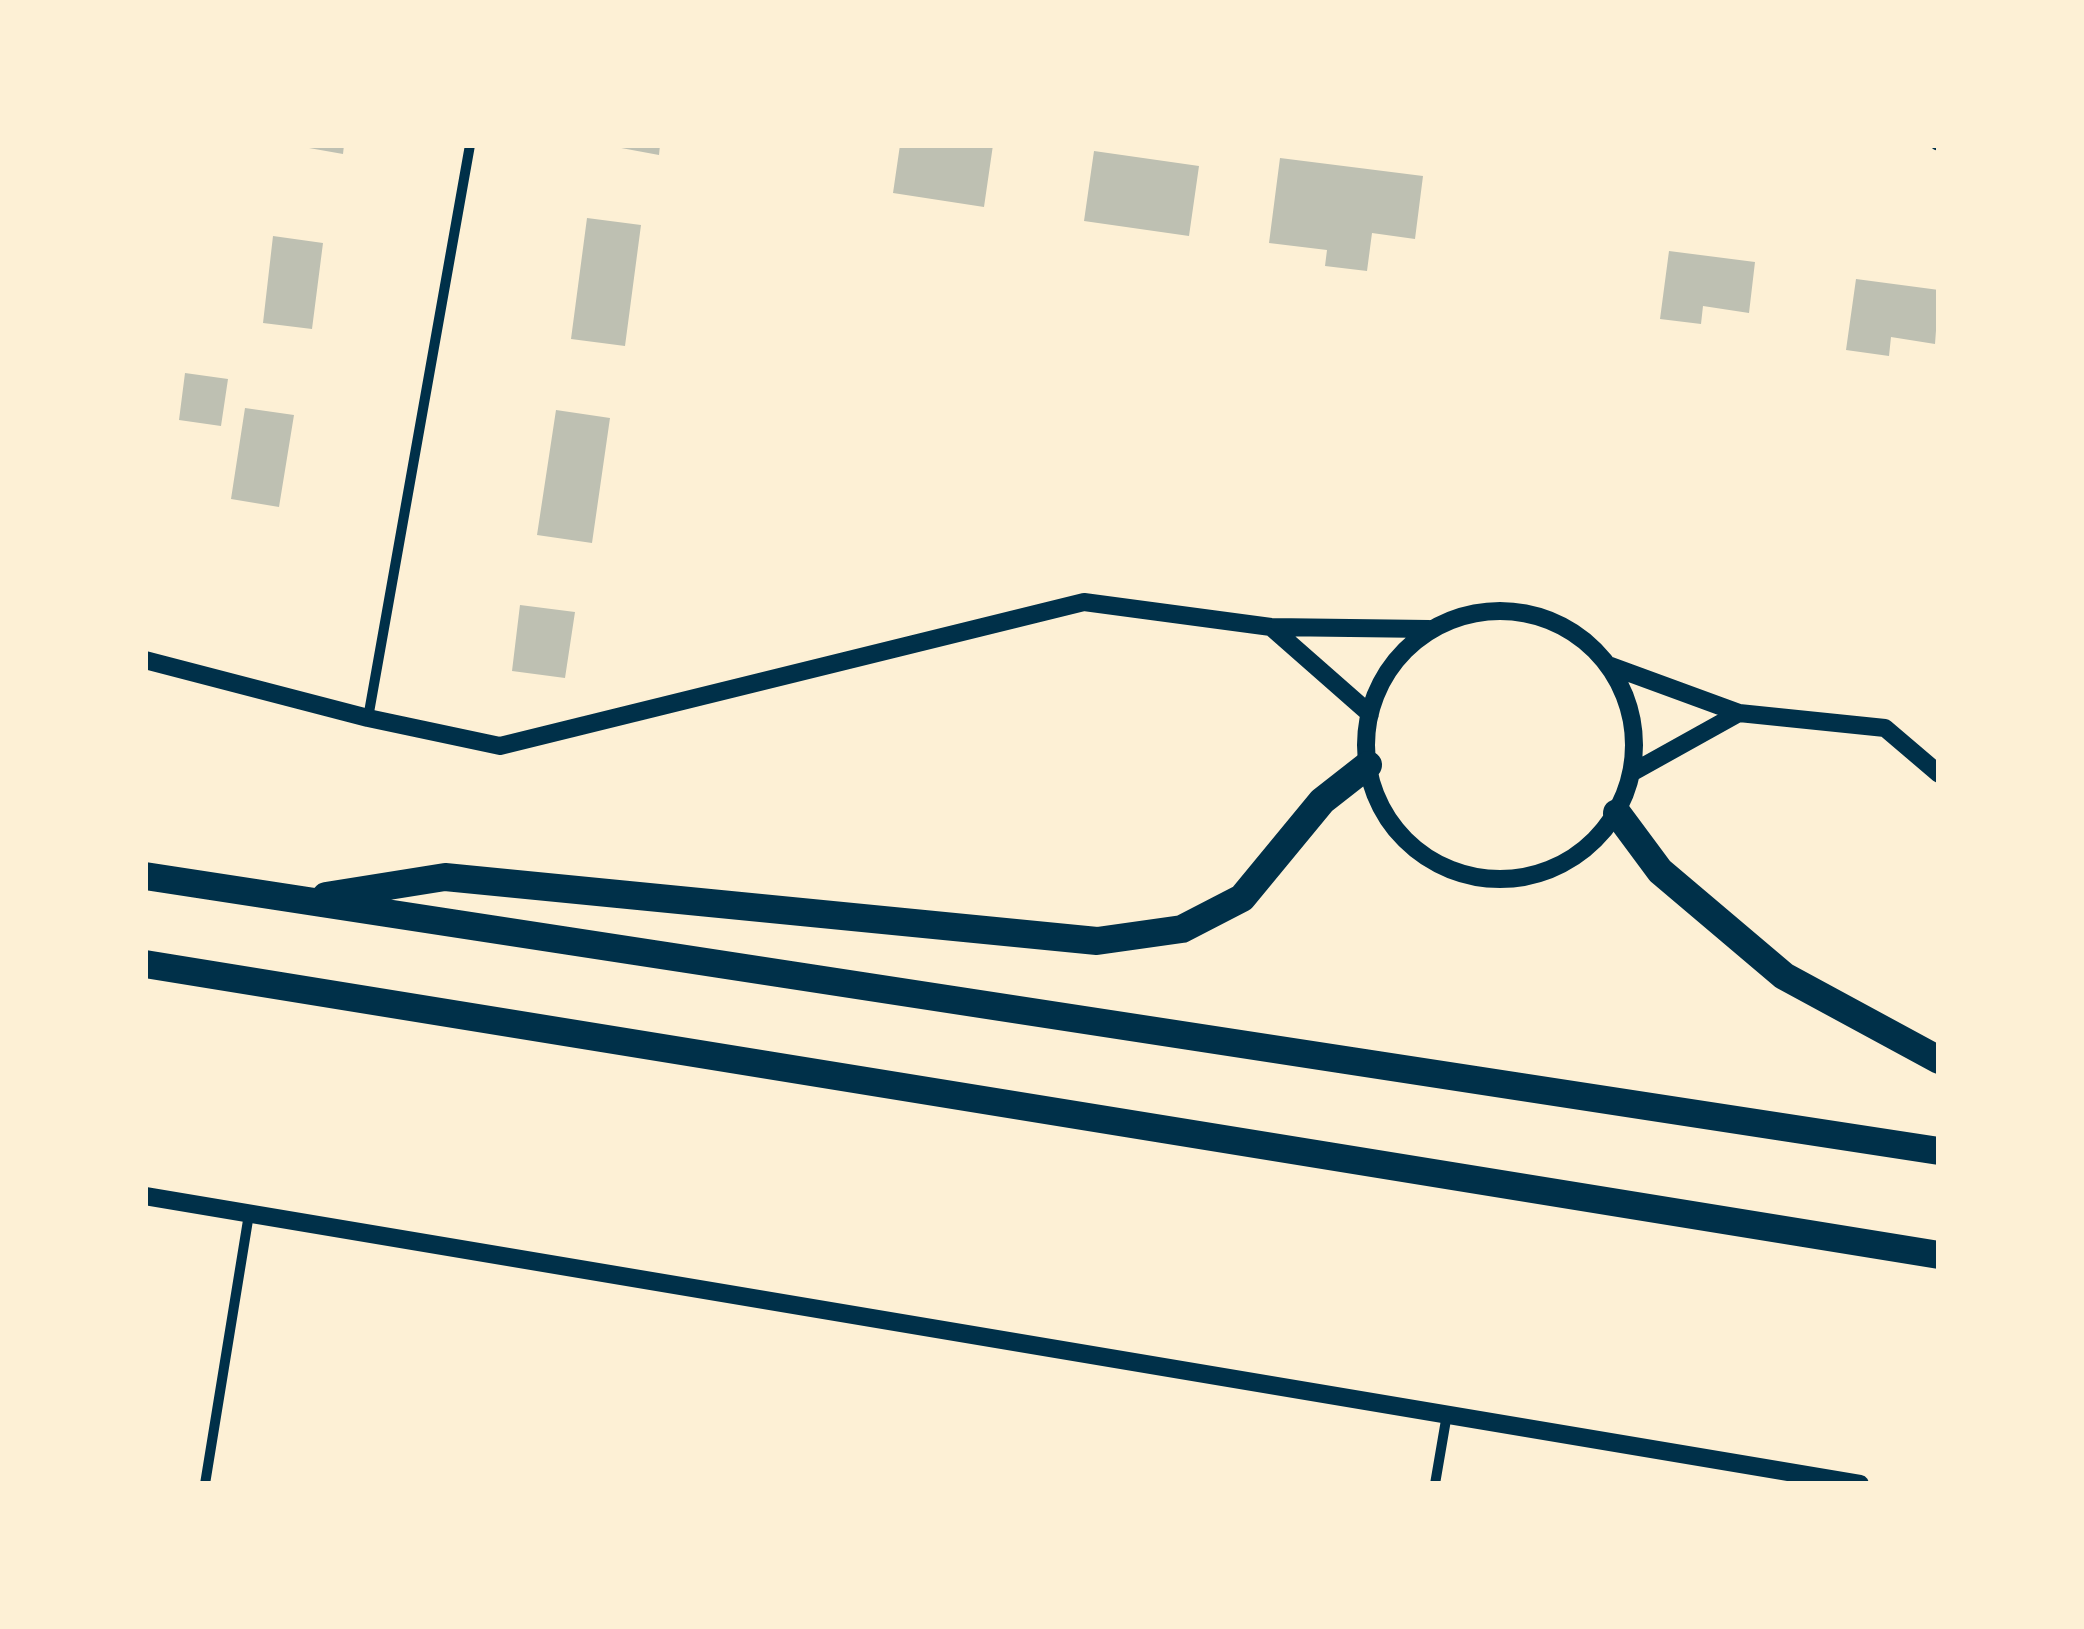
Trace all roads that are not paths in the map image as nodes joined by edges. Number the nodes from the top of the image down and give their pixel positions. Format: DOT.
graph roads {
  1 [pos="470,145"];
  2 [pos="1271,627"];
  3 [pos="1430,629"];
  4 [pos="145,660"];
  5 [pos="1608,665"];
  6 [pos="1739,713"];
  7 [pos="1370,714"];
  8 [pos="368,718"];
  9 [pos="1368,764"];
  10 [pos="1633,772"];
  11 [pos="1939,774"];
  12 [pos="1617,813"];
  13 [pos="145,876"];
  14 [pos="298,900"];
  15 [pos="145,964"];
  16 [pos="1939,1060"];
  17 [pos="1939,1150"];
  18 [pos="145,1196"];
  19 [pos="249,1214"];
  20 [pos="1939,1254"];
  21 [pos="1447,1414"];
  22 [pos="206,1484"];
  23 [pos="1435,1484"];
  24 [pos="1860,1484"];
  1 -- 8 [label="street"];
  2 -- 3 [label="street"];
  2 -- 7 [label="street"];
  2 -- 8 [label="street"];
  3 -- 5 [label="street"];
  3 -- 7 [label="street"];
  4 -- 8 [label="street"];
  5 -- 6 [label="street"];
  5 -- 10 [label="street"];
  6 -- 10 [label="street"];
  6 -- 11 [label="street"];
  7 -- 9 [label="street"];
  9 -- 12 [label="street"];
  9 -- 14 [label="highway"];
  10 -- 12 [label="street"];
  12 -- 16 [label="highway"];
  13 -- 14 [label="highway"];
  14 -- 17 [label="highway"];
  15 -- 20 [label="highway"];
  18 -- 19 [label="street"];
  19 -- 21 [label="street"];
  19 -- 22 [label="street"];
  21 -- 23 [label="street"];
  21 -- 24 [label="street"];
}
